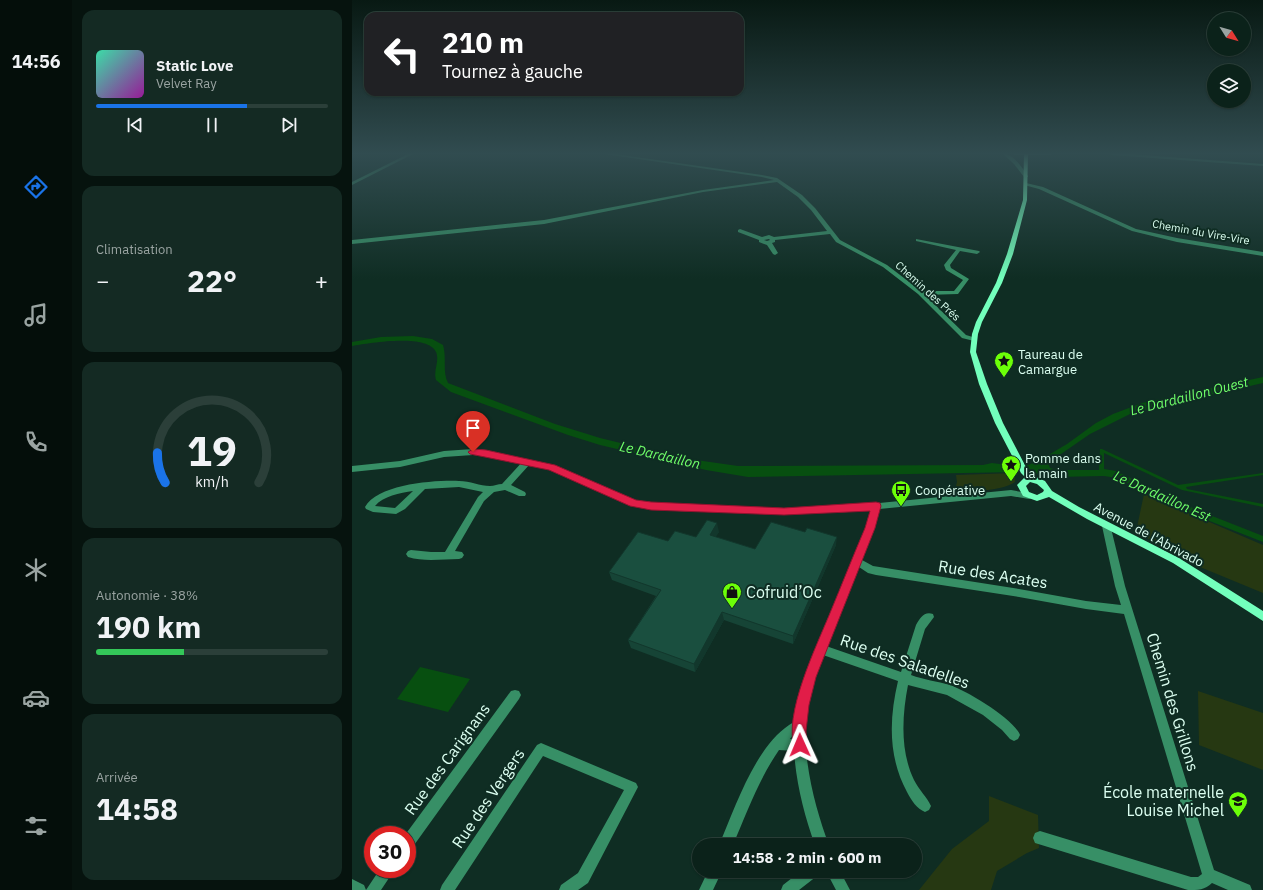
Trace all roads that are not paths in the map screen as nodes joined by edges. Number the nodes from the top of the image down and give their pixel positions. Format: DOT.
graph roads {
  1 [pos="680,196"];
  2 [pos="797,196"];
  3 [pos="1025,196"];
  4 [pos="1058,196"];
  5 [pos="740,231"];
  6 [pos="830,232"];
  7 [pos="918,240"];
  8 [pos="771,241"];
  9 [pos="352,242"];
  10 [pos="959,249"];
  11 [pos="977,252"];
  12 [pos="775,253"];
  13 [pos="1263,254"];
  14 [pos="920,293"];
  15 [pos="974,339"];
  16 [pos="527,462"];
  17 [pos="352,469"];
  18 [pos="1026,480"];
  19 [pos="423,486"];
  20 [pos="504,487"];
  21 [pos="491,489"];
  22 [pos="522,494"];
  23 [pos="1012,494"];
  24 [pos="1044,495"];
  25 [pos="1029,496"];
  26 [pos="876,506"];
  27 [pos="1108,526"];
  28 [pos="1122,533"];
  29 [pos="1111,538"];
  30 [pos="411,554"];
  31 [pos="448,555"];
  32 [pos="459,555"];
  33 [pos="856,561"];
  34 [pos="1127,610"];
  35 [pos="929,617"];
  36 [pos="1263,617"];
  37 [pos="820,649"];
  38 [pos="905,679"];
  39 [pos="515,696"];
  40 [pos="800,725"];
  41 [pos="1014,736"];
  42 [pos="777,744"];
  43 [pos="800,745"];
  44 [pos="925,806"];
  45 [pos="416,831"];
  46 [pos="729,838"];
  47 [pos="819,838"];
  48 [pos="1040,838"];
  49 [pos="1209,875"];
  50 [pos="382,878"];
  51 [pos="712,878"];
  52 [pos="803,878"];
  53 [pos="837,878"];
  54 [pos="352,886"];
  55 [pos="359,890"];
  56 [pos="373,890"];
  57 [pos="447,890"];
  58 [pos="566,890"];
  59 [pos="706,890"];
  60 [pos="788,890"];
  61 [pos="843,890"];
  62 [pos="1245,890"];
  1 -- 9 [label="street"];
  2 -- 6 [label="street, Chemin des Prés"];
  3 -- 15 [label="main road"];
  4 -- 13 [label="street, Chemin du Vire-Vire"];
  5 -- 8 [label="street"];
  6 -- 8 [label="street"];
  6 -- 14 [label="street, Chemin des Prés"];
  7 -- 10 [label="street"];
  8 -- 12 [label="street"];
  10 -- 11 [label="street"];
  10 -- 14 [label="street"];
  14 -- 15 [label="street, Chemin des Prés"];
  15 -- 18 [label="main road"];
  16 -- 17 [label="street"];
  16 -- 20 [label="street"];
  16 -- 26 [label="street"];
  18 -- 23 [label="street"];
  18 -- 24 [label="main road"];
  18 -- 25 [label="main road"];
  19 -- 19 [label="street"];
  19 -- 21 [label="street"];
  20 -- 21 [label="street"];
  20 -- 22 [label="street"];
  21 -- 31 [label="street"];
  23 -- 25 [label="street"];
  23 -- 26 [label="street"];
  24 -- 25 [label="main road, Avenue de l'Abrivado"];
  24 -- 27 [label="main road, Avenue de l'Abrivado"];
  26 -- 33 [label="street"];
  27 -- 28 [label="main road, Avenue de l'Abrivado"];
  27 -- 29 [label="street, Chemin des Grillons"];
  28 -- 29 [label="street"];
  28 -- 36 [label="main road, Avenue de l'Abrivado"];
  29 -- 34 [label="street, Chemin des Grillons"];
  30 -- 31 [label="street"];
  31 -- 32 [label="street"];
  33 -- 34 [label="street, Rue des Acates"];
  33 -- 37 [label="street"];
  34 -- 49 [label="street, Chemin des Grillons"];
  35 -- 38 [label="street"];
  37 -- 38 [label="street, Rue des Saladelles"];
  37 -- 40 [label="street"];
  38 -- 41 [label="street, Rue des Saladelles"];
  38 -- 44 [label="street"];
  39 -- 45 [label="street, Rue des Carignans"];
  40 -- 42 [label="street"];
  40 -- 43 [label="street"];
  42 -- 43 [label="street"];
  42 -- 46 [label="street"];
  43 -- 47 [label="street"];
  48 -- 49 [label="street"];
  49 -- 62 [label="street"];
  50 -- 56 [label="street"];
  51 -- 59 [label="street"];
  52 -- 60 [label="street"];
  53 -- 61 [label="street"];
  54 -- 55 [label="street"];
  57 -- 58 [label="street, Rue des Vergers"];
}
